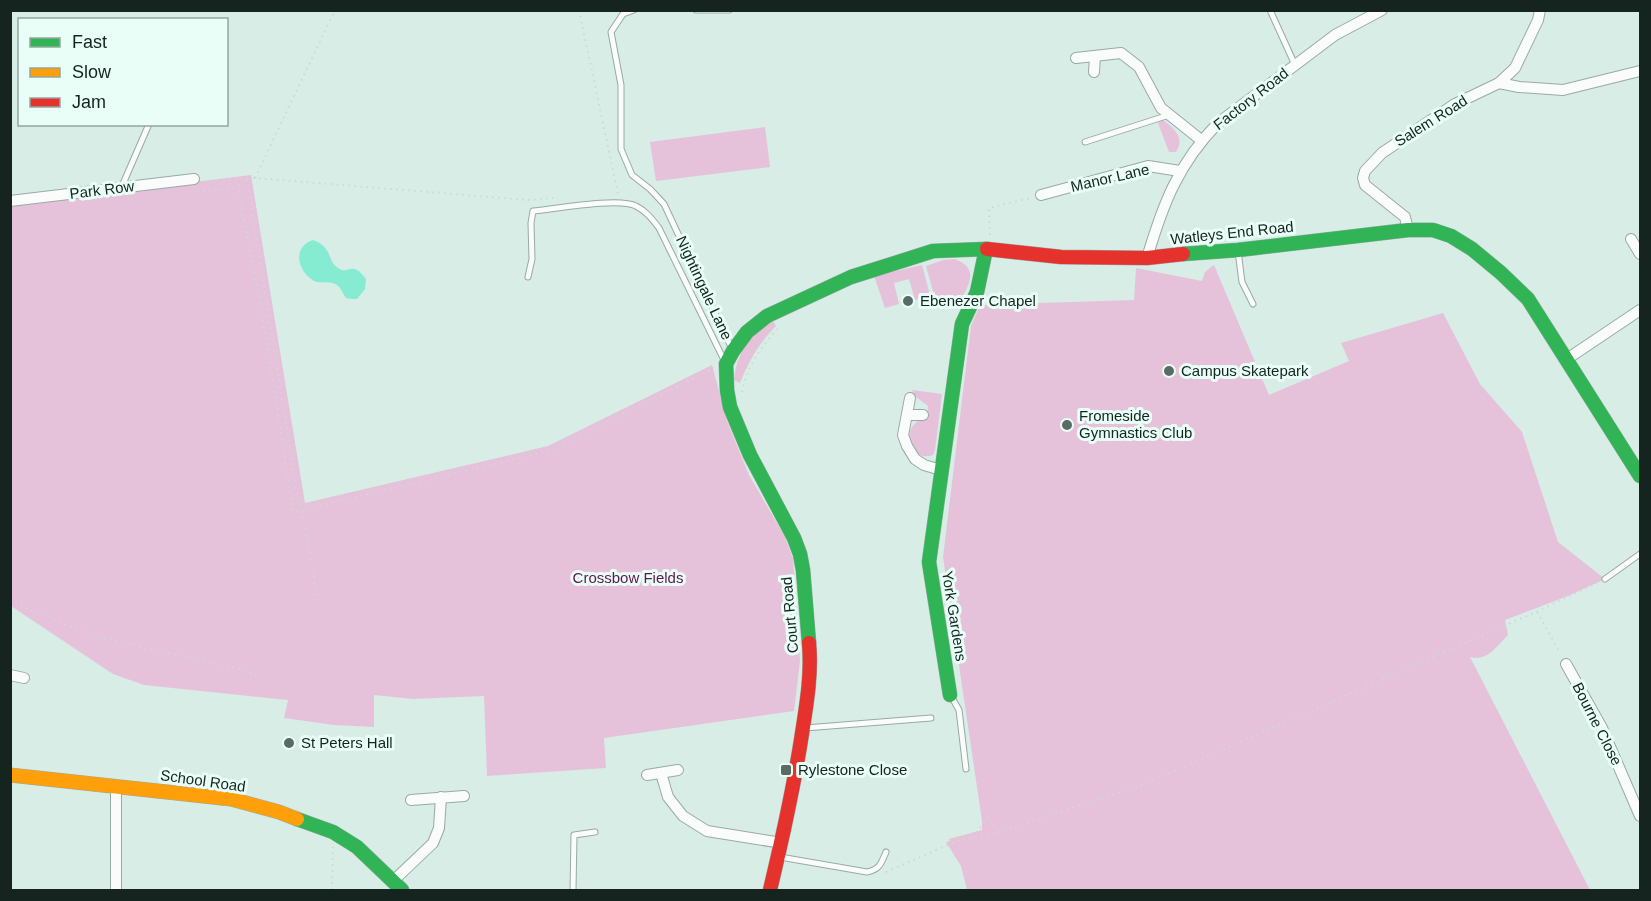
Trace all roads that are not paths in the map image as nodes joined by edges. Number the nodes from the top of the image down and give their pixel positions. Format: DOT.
graph roads {
  1 [pos="634,10"];
  2 [pos="696,10"];
  3 [pos="729,10"];
  4 [pos="1270,10"];
  5 [pos="1382,10"];
  6 [pos="1540,10"];
  7 [pos="1095,56"];
  8 [pos="1076,58"];
  9 [pos="1295,65"];
  10 [pos="1641,71"];
  11 [pos="1094,72"];
  12 [pos="1499,83"];
  13 [pos="1169,115"];
  14 [pos="148,126"];
  15 [pos="1201,140"];
  16 [pos="1085,142"];
  17 [pos="1180,171"];
  18 [pos="194,179"];
  19 [pos="122,187"];
  20 [pos="1041,195"];
  21 [pos="10,201"];
  22 [pos="1408,230"];
  23 [pos="1631,239"];
  24 [pos="988,250"];
  25 [pos="1238,250"];
  26 [pos="1641,254"];
  27 [pos="1147,258"];
  28 [pos="528,277"];
  29 [pos="1253,304"];
  30 [pos="1641,310"];
  31 [pos="733,351"];
  32 [pos="1567,359"];
  33 [pos="726,364"];
  34 [pos="910,398"];
  35 [pos="907,414"];
  36 [pos="923,414"];
  37 [pos="941,470"];
  38 [pos="1641,476"];
  39 [pos="1641,554"];
  40 [pos="1605,579"];
  41 [pos="1566,664"];
  42 [pos="10,675"];
  43 [pos="24,678"];
  44 [pos="950,695"];
  45 [pos="931,718"];
  46 [pos="803,728"];
  47 [pos="678,770"];
  48 [pos="966,770"];
  49 [pos="661,773"];
  50 [pos="10,775"];
  51 [pos="647,775"];
  52 [pos="116,786"];
  53 [pos="464,796"];
  54 [pos="441,798"];
  55 [pos="411,800"];
  56 [pos="1641,816"];
  57 [pos="595,832"];
  58 [pos="780,850"];
  59 [pos="886,852"];
  60 [pos="397,886"];
  61 [pos="116,891"];
  62 [pos="573,891"];
  63 [pos="770,891"];
  1 -- 31 [label="lane, Nightingale Lane"];
  2 -- 3 [label="lane"];
  4 -- 9 [label="lane"];
  5 -- 9 [label="street, Factory Road"];
  6 -- 12 [label="street, Salem Road"];
  7 -- 8 [label="street"];
  7 -- 11 [label="street"];
  7 -- 13 [label="street"];
  9 -- 15 [label="street, Factory Road"];
  10 -- 12 [label="street"];
  12 -- 22 [label="street, Salem Road"];
  13 -- 15 [label="street"];
  13 -- 16 [label="lane"];
  14 -- 19 [label="lane"];
  15 -- 17 [label="street, Factory Road"];
  17 -- 20 [label="street, Manor Lane"];
  17 -- 27 [label="street, Factory Road"];
  18 -- 19 [label="street, Park Row"];
  19 -- 21 [label="street, Park Row"];
  22 -- 25 [label="street, Watleys End Road"];
  22 -- 32 [label="street, Watleys End Road"];
  23 -- 26 [label="street"];
  24 -- 27 [label="street, Watleys End Road"];
  24 -- 31 [label="street, Watleys End Road"];
  24 -- 37 [label="street, York Gardens"];
  25 -- 27 [label="street, Watleys End Road"];
  25 -- 29 [label="lane"];
  28 -- 33 [label="lane"];
  30 -- 32 [label="street"];
  31 -- 33 [label="street"];
  32 -- 38 [label="street, Watleys End Road"];
  33 -- 46 [label="street, Court Road"];
  34 -- 35 [label="street"];
  35 -- 36 [label="street"];
  35 -- 37 [label="street"];
  37 -- 44 [label="street, York Gardens"];
  39 -- 40 [label="lane"];
  41 -- 56 [label="street, Bourne Close"];
  42 -- 43 [label="street"];
  44 -- 48 [label="lane"];
  45 -- 46 [label="lane"];
  46 -- 58 [label="street, Court Road"];
  47 -- 49 [label="street"];
  49 -- 51 [label="street"];
  49 -- 58 [label="street"];
  50 -- 52 [label="street, School Road"];
  52 -- 60 [label="street, School Road"];
  52 -- 61 [label="street"];
  53 -- 54 [label="street"];
  54 -- 55 [label="street"];
  54 -- 60 [label="street"];
  57 -- 62 [label="lane"];
  58 -- 59 [label="lane"];
  58 -- 63 [label="street, Court Road"];
}
